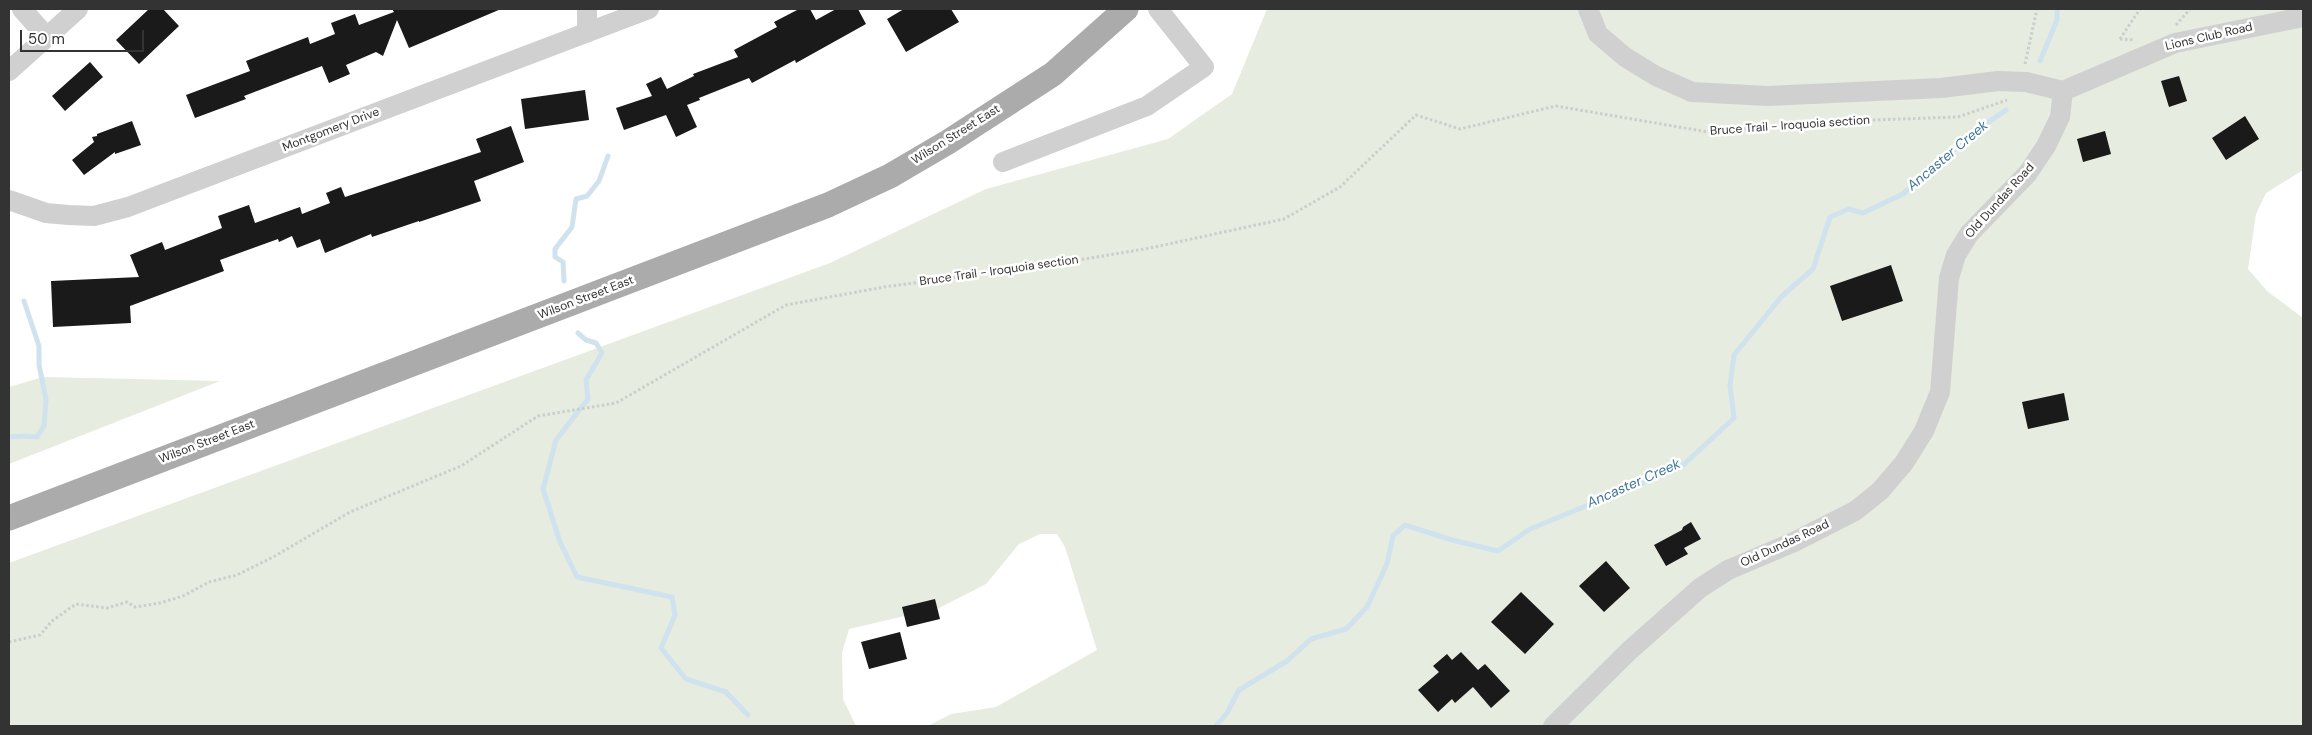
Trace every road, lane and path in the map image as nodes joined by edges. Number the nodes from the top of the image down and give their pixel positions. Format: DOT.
graph roads {
  1 [pos="22,9"];
  2 [pos="78,9"];
  3 [pos="587,9"];
  4 [pos="649,9"];
  5 [pos="1126,9"];
  6 [pos="1158,9"];
  7 [pos="1588,9"];
  8 [pos="2037,9"];
  9 [pos="2140,9"];
  10 [pos="2303,17"];
  11 [pos="587,33"];
  12 [pos="46,36"];
  13 [pos="2120,39"];
  14 [pos="9,71"];
  15 [pos="2024,82"];
  16 [pos="2055,88"];
  17 [pos="1003,162"];
  18 [pos="9,200"];
  19 [pos="9,518"];
  20 [pos="9,642"];
  21 [pos="1553,726"];
  1 -- 12 [label="street"];
  2 -- 12 [label="street"];
  3 -- 11 [label="street"];
  4 -- 11 [label="street, Montgomery Drive"];
  5 -- 19 [label="main road, Wilson Street East"];
  6 -- 17 [label="street"];
  7 -- 15 [label="street"];
  8 -- 15 [label="path"];
  9 -- 13 [label="path"];
  10 -- 16 [label="street, Lions Club Road"];
  11 -- 18 [label="street, Montgomery Drive"];
  12 -- 14 [label="street"];
  15 -- 16 [label="street"];
  15 -- 20 [label="path, Bruce Trail - Iroquoia section"];
  16 -- 21 [label="street, Old Dundas Road"];
}
